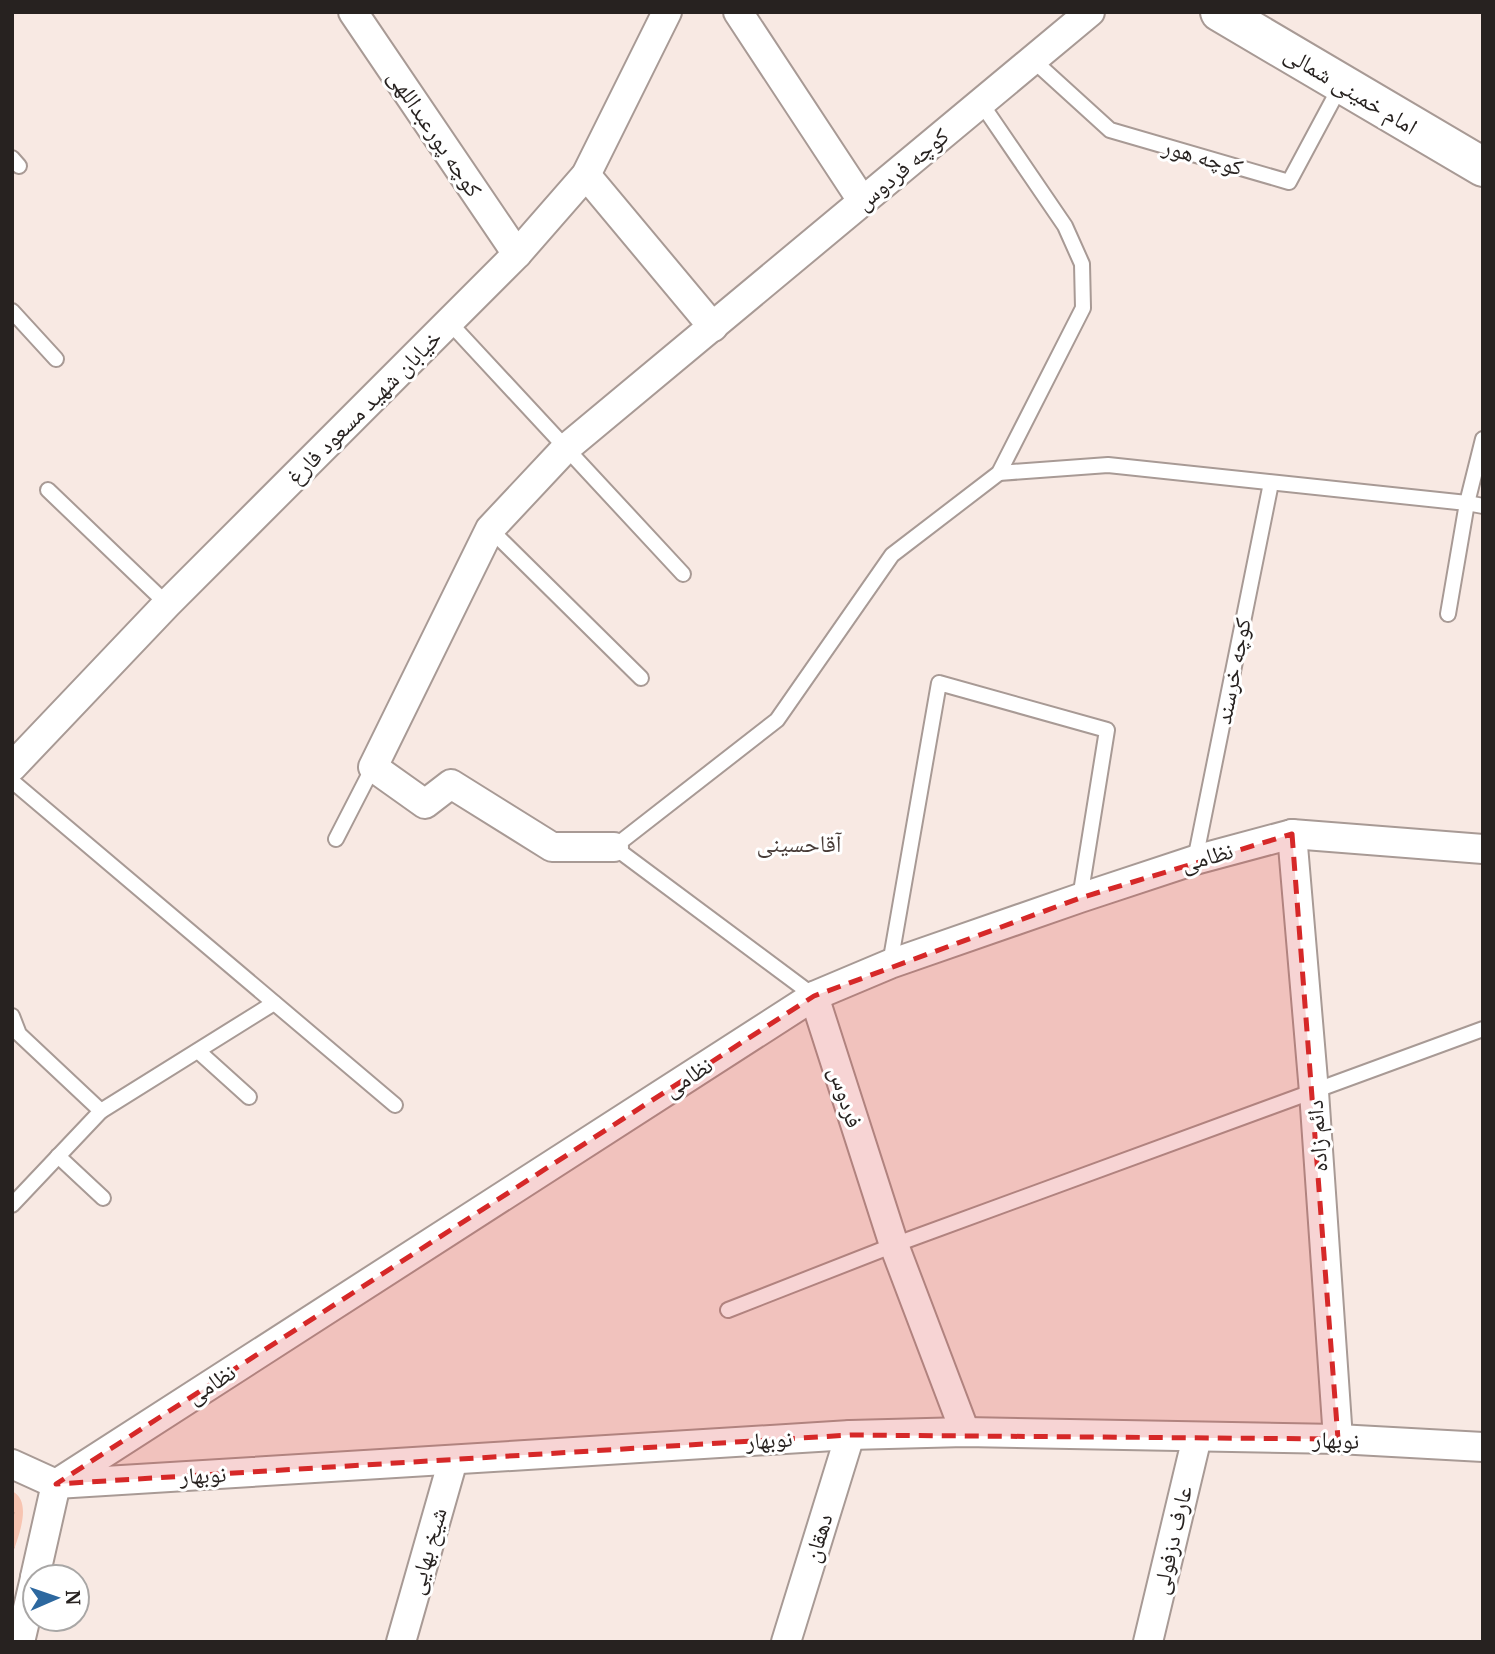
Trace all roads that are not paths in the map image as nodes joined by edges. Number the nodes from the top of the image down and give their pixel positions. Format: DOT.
graph roads {
  1 [pos="353,12"];
  2 [pos="667,12"];
  3 [pos="738,12"];
  4 [pos="1090,12"];
  5 [pos="1220,12"];
  6 [pos="1033,60"];
  7 [pos="1341,84"];
  8 [pos="981,103"];
  9 [pos="1483,167"];
  10 [pos="586,175"];
  11 [pos="863,202"];
  12 [pos="517,254"];
  13 [pos="12,311"];
  14 [pos="449,322"];
  15 [pos="713,327"];
  16 [pos="55,359"];
  17 [pos="1483,439"];
  18 [pos="565,449"];
  19 [pos="999,473"];
  20 [pos="1271,483"];
  21 [pos="48,490"];
  22 [pos="1467,503"];
  23 [pos="1483,506"];
  24 [pos="490,529"];
  25 [pos="683,574"];
  26 [pos="167,604"];
  27 [pos="1448,614"];
  28 [pos="641,678"];
  29 [pos="14,766"];
  30 [pos="373,767"];
  31 [pos="1292,834"];
  32 [pos="336,839"];
  33 [pos="614,847"];
  34 [pos="1483,849"];
  35 [pos="1195,860"];
  36 [pos="1080,898"];
  37 [pos="890,964"];
  38 [pos="814,996"];
  39 [pos="274,1003"];
  40 [pos="12,1016"];
  41 [pos="1483,1029"];
  42 [pos="16,1038"];
  43 [pos="198,1051"];
  44 [pos="1314,1092"];
  45 [pos="249,1097"];
  46 [pos="395,1105"];
  47 [pos="101,1111"];
  48 [pos="58,1156"];
  49 [pos="103,1198"];
  50 [pos="12,1205"];
  51 [pos="894,1245"];
  52 [pos="727,1310"];
  53 [pos="965,1432"];
  54 [pos="850,1435"];
  55 [pos="1197,1437"];
  56 [pos="1338,1439"];
  57 [pos="1483,1447"];
  58 [pos="453,1460"];
  59 [pos="12,1464"];
  60 [pos="56,1484"];
  61 [pos="38,1563"];
  62 [pos="401,1642"];
  63 [pos="786,1642"];
  64 [pos="1148,1642"];
  1 -- 12 [label="street, کوچه پورعبداللهی"];
  2 -- 10 [label="street, خیابان شهید مسعود فارغ"];
  3 -- 11 [label="street"];
  4 -- 6 [label="street, کوچه فردوس"];
  5 -- 7 [label="main road, امام خمینی شمالی"];
  6 -- 7 [label="lane, کوچه هور"];
  6 -- 8 [label="street, کوچه فردوس"];
  7 -- 9 [label="main road, امام خمینی شمالی"];
  8 -- 11 [label="street, کوچه فردوس"];
  8 -- 19 [label="lane"];
  10 -- 12 [label="street, خیابان شهید مسعود فارغ"];
  10 -- 15 [label="street"];
  11 -- 15 [label="street, کوچه فردوس"];
  12 -- 14 [label="street, خیابان شهید مسعود فارغ"];
  13 -- 16 [label="lane"];
  14 -- 18 [label="lane"];
  14 -- 26 [label="street, خیابان شهید مسعود فارغ"];
  15 -- 18 [label="street, کوچه فردوس"];
  17 -- 22 [label="lane"];
  18 -- 24 [label="street, کوچه فردوس"];
  18 -- 25 [label="lane"];
  19 -- 20 [label="lane"];
  19 -- 33 [label="lane"];
  20 -- 22 [label="lane"];
  20 -- 35 [label="lane, کوچه خرسند"];
  21 -- 26 [label="lane"];
  22 -- 23 [label="lane"];
  22 -- 27 [label="lane"];
  24 -- 28 [label="lane"];
  24 -- 30 [label="street, کوچه فردوس"];
  26 -- 29 [label="street, خیابان شهید مسعود فارغ"];
  29 -- 39 [label="lane"];
  30 -- 32 [label="lane"];
  30 -- 33 [label="street"];
  31 -- 34 [label="street, نظامی"];
  31 -- 35 [label="street, نظامی"];
  31 -- 44 [label="street, دائم زاده"];
  33 -- 38 [label="lane"];
  35 -- 36 [label="street, نظامی"];
  36 -- 37 [label="street, نظامی"];
  36 -- 37 [label="lane"];
  37 -- 38 [label="street, نظامی"];
  38 -- 51 [label="street, فردوس"];
  38 -- 60 [label="street, نظامی"];
  39 -- 43 [label="lane"];
  39 -- 46 [label="lane"];
  40 -- 42 [label="lane"];
  41 -- 44 [label="lane"];
  42 -- 47 [label="lane"];
  43 -- 45 [label="lane"];
  43 -- 47 [label="lane"];
  44 -- 51 [label="lane"];
  44 -- 56 [label="street, دائم زاده"];
  47 -- 48 [label="lane"];
  48 -- 49 [label="lane"];
  48 -- 50 [label="lane"];
  51 -- 52 [label="lane"];
  51 -- 53 [label="street, فردوس"];
  53 -- 54 [label="street, نوبهار"];
  53 -- 55 [label="street, نوبهار"];
  54 -- 58 [label="street, نوبهار"];
  54 -- 63 [label="street, دهقان"];
  55 -- 56 [label="street, نوبهار"];
  55 -- 64 [label="street, عارف دزفولی"];
  56 -- 57 [label="street, نوبهار"];
  58 -- 60 [label="street, نوبهار"];
  58 -- 62 [label="street, شیخ بهایی"];
  59 -- 60 [label="street"];
  60 -- 61 [label="street"];
}
